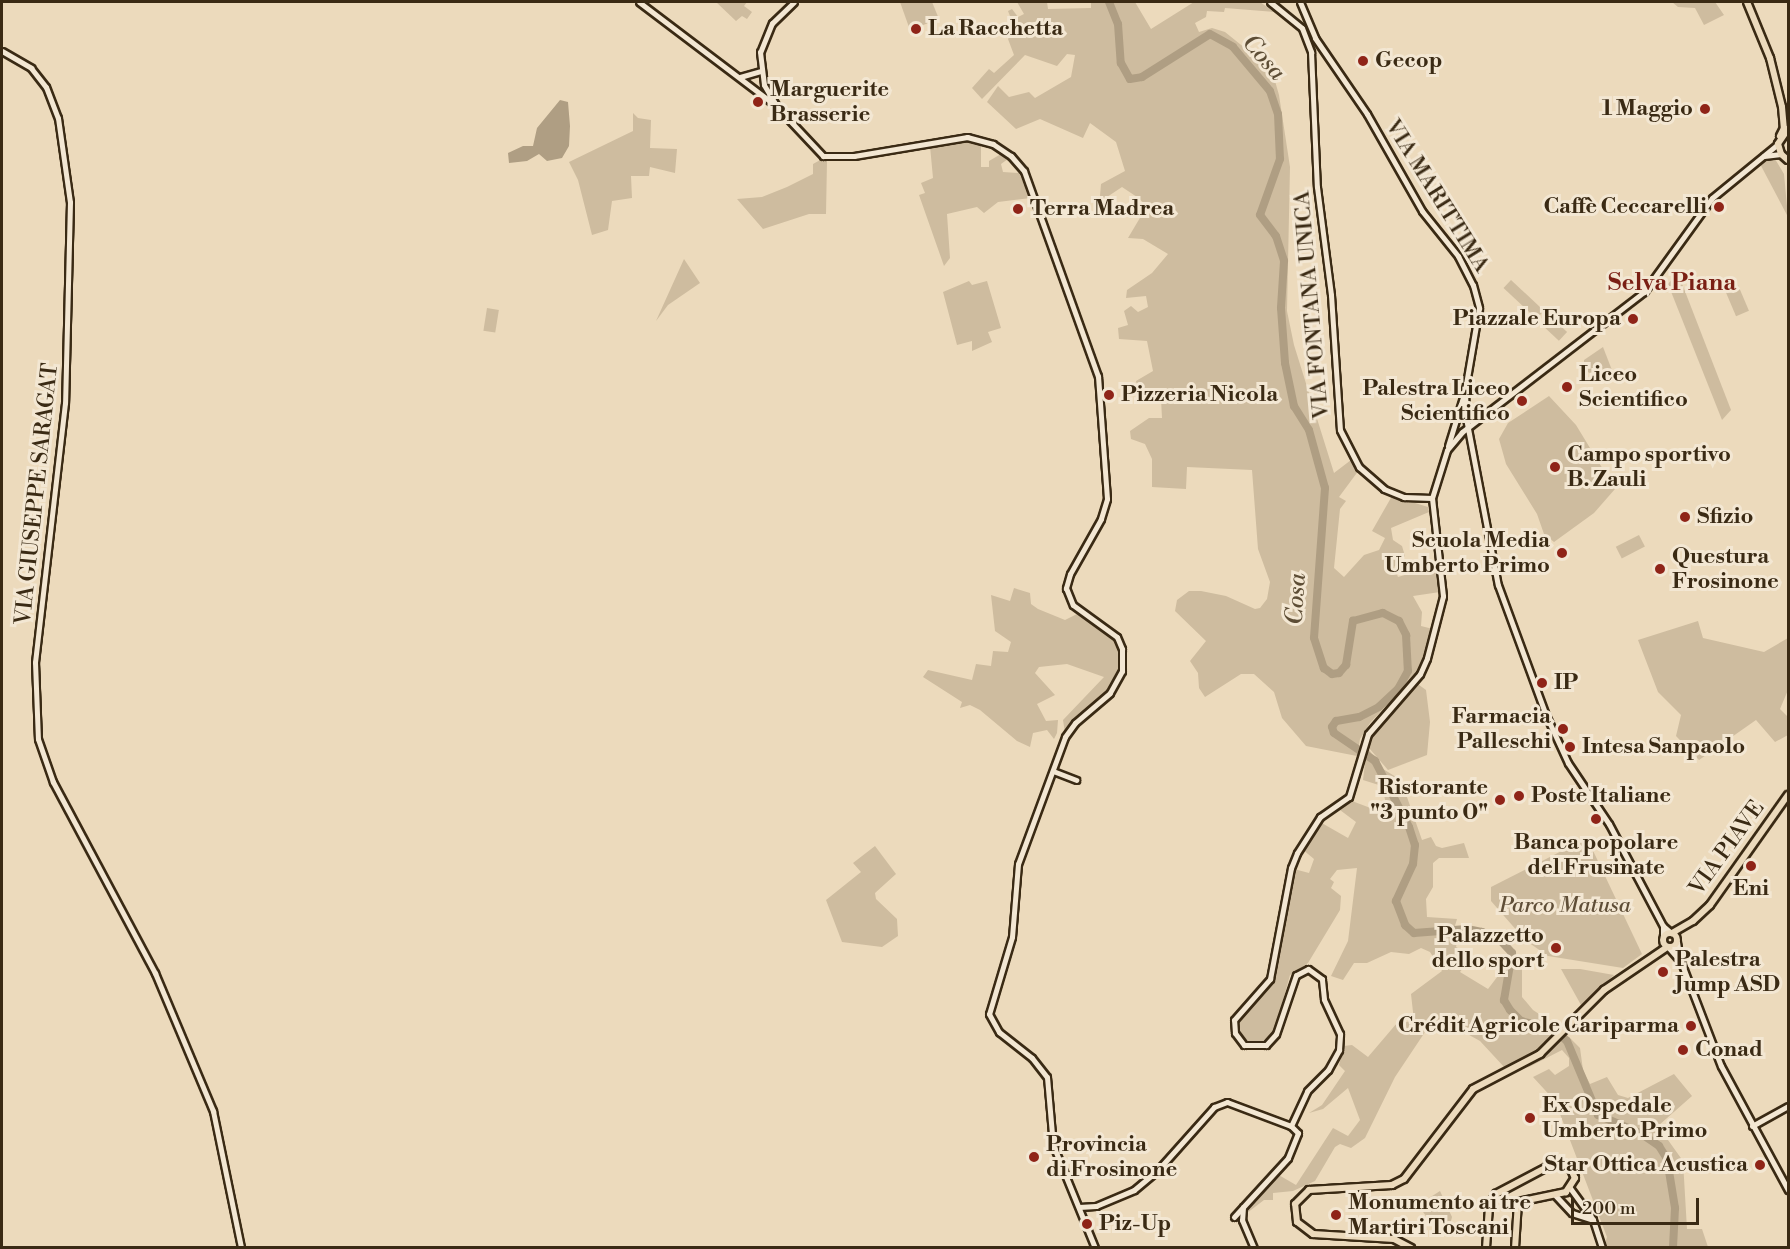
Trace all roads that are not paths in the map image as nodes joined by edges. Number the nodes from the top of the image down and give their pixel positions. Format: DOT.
graph roads {
  1 [pos="639,2"];
  2 [pos="794,2"];
  3 [pos="1270,2"];
  4 [pos="1300,2"];
  5 [pos="1747,2"];
  6 [pos="1304,14"];
  7 [pos="1294,21"];
  8 [pos="1323,50"];
  9 [pos="2,51"];
  10 [pos="1312,55"];
  11 [pos="761,71"];
  12 [pos="739,77"];
  13 [pos="764,85"];
  14 [pos="754,89"];
  15 [pos="1782,107"];
  16 [pos="778,108"];
  17 [pos="1788,123"];
  18 [pos="1788,129"];
  19 [pos="1780,136"];
  20 [pos="1778,144"];
  21 [pos="1781,154"];
  22 [pos="1762,156"];
  23 [pos="1788,160"];
  24 [pos="1465,390"];
  25 [pos="1467,428"];
  26 [pos="1447,450"];
  27 [pos="1432,498"];
  28 [pos="1053,771"];
  29 [pos="1076,780"];
  30 [pos="1788,795"];
  31 [pos="1663,926"];
  32 [pos="1674,937"];
  33 [pos="1663,940"];
  34 [pos="1668,947"];
  35 [pos="1647,958"];
  36 [pos="1681,962"];
  37 [pos="1788,1106"];
  38 [pos="1291,1126"];
  39 [pos="1752,1126"];
  40 [pos="1570,1188"];
  41 [pos="1788,1190"];
  42 [pos="1554,1194"];
  43 [pos="1100,1204"];
  44 [pos="1244,1205"];
  45 [pos="1079,1207"];
  46 [pos="1234,1217"];
  47 [pos="1084,1218"];
  48 [pos="1593,1220"];
  49 [pos="241,1248"];
  50 [pos="1095,1248"];
  51 [pos="1254,1248"];
  52 [pos="1411,1248"];
  53 [pos="1486,1248"];
  54 [pos="1515,1248"];
  55 [pos="1602,1248"];
  1 -- 12 [label="main road"];
  2 -- 11 [label="main road"];
  3 -- 7 [label="main road"];
  4 -- 6 [label="main road, VIA MARITTIMA"];
  5 -- 15 [label="main road"];
  6 -- 7 [label="main road"];
  6 -- 8 [label="main road, VIA MARITTIMA"];
  7 -- 10 [label="main road"];
  8 -- 10 [label="main road"];
  8 -- 24 [label="main road, VIA MARITTIMA"];
  9 -- 49 [label="main road, VIA GIUSEPPE SARAGAT"];
  10 -- 27 [label="main road, VIA FONTANA UNICA"];
  11 -- 12 [label="main road"];
  11 -- 13 [label="main road"];
  12 -- 14 [label="main road"];
  13 -- 14 [label="main road"];
  13 -- 16 [label="main road"];
  14 -- 16 [label="main road"];
  15 -- 17 [label="main road"];
  15 -- 19 [label="main road"];
  16 -- 28 [label="main road"];
  18 -- 19 [label="main road"];
  19 -- 20 [label="main road"];
  20 -- 21 [label="main road"];
  20 -- 22 [label="main road"];
  21 -- 22 [label="main road"];
  21 -- 23 [label="main road"];
  22 -- 25 [label="main road"];
  24 -- 25 [label="main road, VIA MARITTIMA"];
  24 -- 26 [label="main road"];
  25 -- 26 [label="main road"];
  25 -- 31 [label="main road, VIA MARITTIMA"];
  26 -- 27 [label="main road"];
  27 -- 38 [label="main road"];
  28 -- 29 [label="main road"];
  28 -- 45 [label="main road"];
  30 -- 32 [label="main road, VIA PIAVE"];
  31 -- 32 [label="main road, VIA MARITTIMA"];
  31 -- 33 [label="main road, VIA MARITTIMA"];
  32 -- 33 [label="main road"];
  32 -- 34 [label="main road"];
  32 -- 36 [label="main road"];
  33 -- 34 [label="main road"];
  33 -- 35 [label="main road"];
  34 -- 35 [label="main road"];
  34 -- 36 [label="main road"];
  35 -- 52 [label="main road"];
  36 -- 39 [label="main road"];
  37 -- 39 [label="main road"];
  38 -- 43 [label="main road"];
  38 -- 44 [label="main road"];
  39 -- 41 [label="main road"];
  40 -- 42 [label="main road"];
  40 -- 48 [label="main road"];
  40 -- 53 [label="main road"];
  42 -- 48 [label="main road"];
  42 -- 54 [label="main road"];
  43 -- 45 [label="main road"];
  43 -- 47 [label="main road"];
  44 -- 46 [label="main road"];
  44 -- 51 [label="main road"];
  45 -- 47 [label="main road"];
  47 -- 50 [label="main road"];
  48 -- 55 [label="main road"];
}
